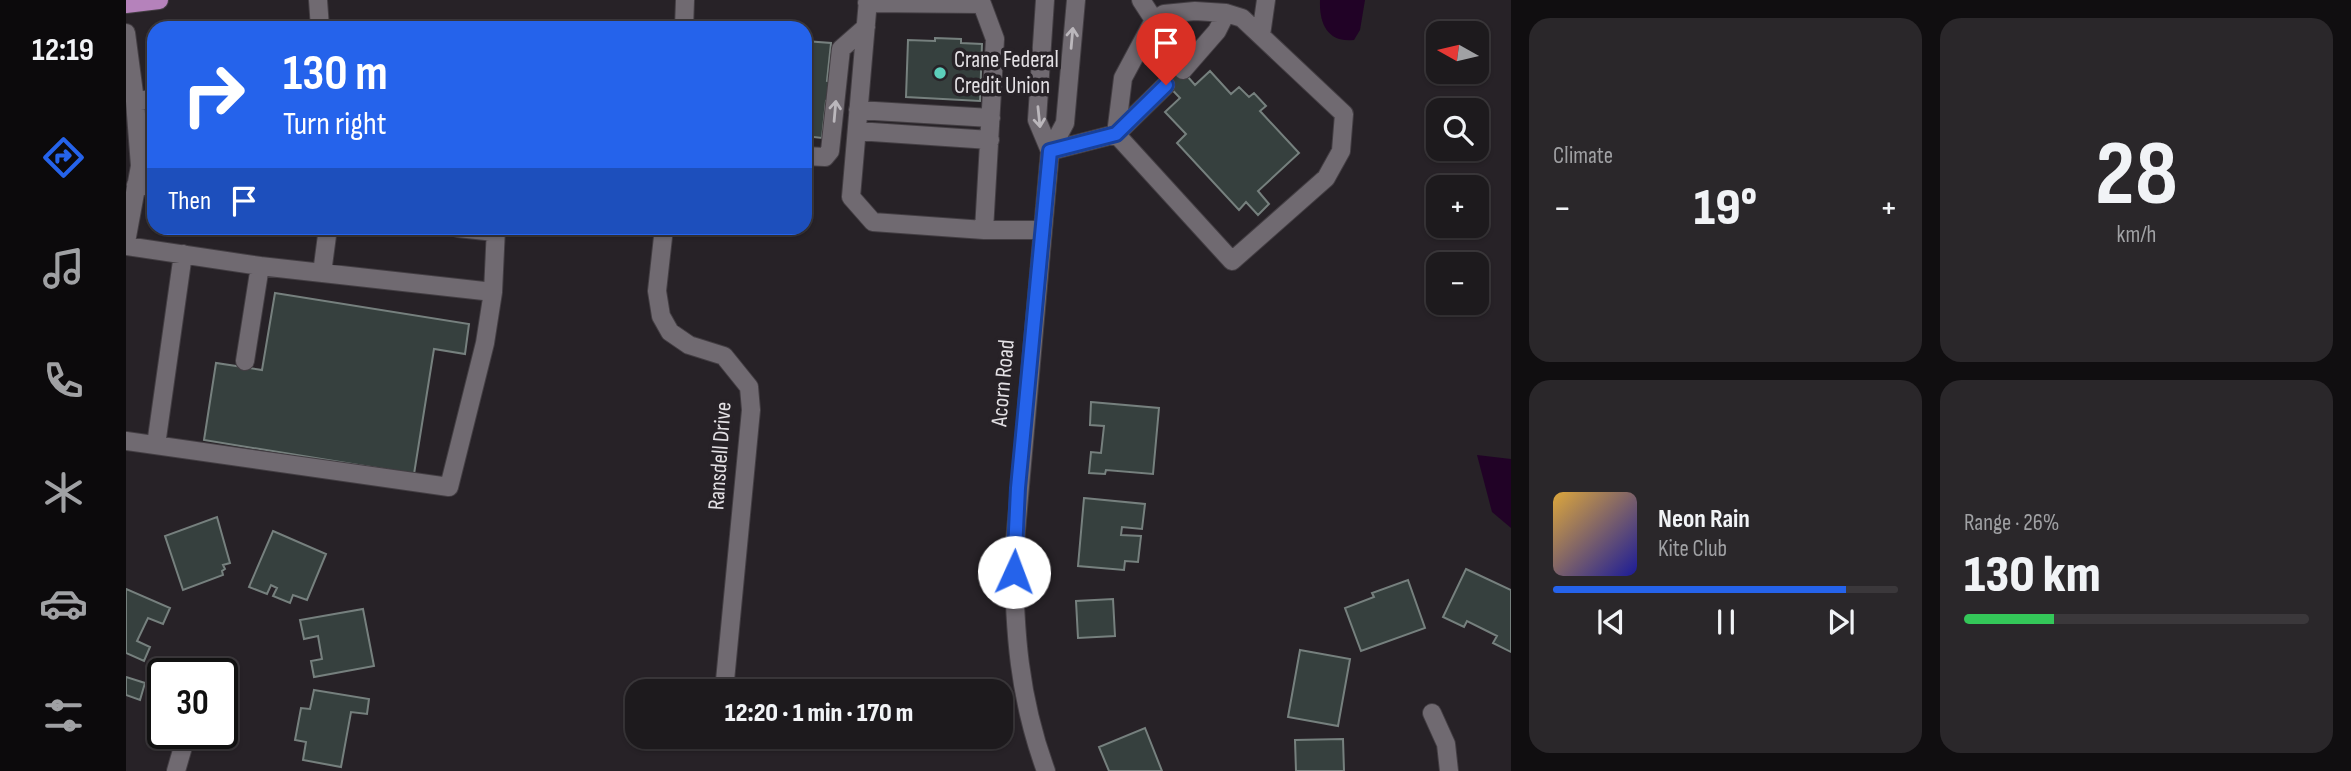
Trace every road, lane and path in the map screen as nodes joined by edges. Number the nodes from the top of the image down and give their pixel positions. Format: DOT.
graph roads {
  1 [pos="159,0"];
  2 [pos="318,0"];
  3 [pos="685,0"];
  4 [pos="1045,0"];
  5 [pos="1076,0"];
  6 [pos="1141,0"];
  7 [pos="1266,0"];
  8 [pos="867,1"];
  9 [pos="126,4"];
  10 [pos="1226,13"];
  11 [pos="1154,20"];
  12 [pos="320,21"];
  13 [pos="684,21"];
  14 [pos="866,27"];
  15 [pos="126,33"];
  16 [pos="1261,35"];
  17 [pos="1183,70"];
  18 [pos="1166,85"];
  19 [pos="147,100"];
  20 [pos="135,101"];
  21 [pos="858,120"];
  22 [pos="145,124"];
  23 [pos="990,129"];
  24 [pos="1116,134"];
  25 [pos="1050,151"];
  26 [pos="812,157"];
  27 [pos="133,166"];
  28 [pos="145,186"];
  29 [pos="984,230"];
  30 [pos="1042,230"];
  31 [pos="327,235"];
  32 [pos="495,235"];
  33 [pos="663,235"];
  34 [pos="126,244"];
  35 [pos="183,254"];
  36 [pos="260,265"];
  37 [pos="322,273"];
  38 [pos="493,292"];
  39 [pos="245,361"];
  40 [pos="126,441"];
  41 [pos="156,445"];
  42 [pos="725,679"];
  43 [pos="1432,713"];
  44 [pos="182,749"];
  45 [pos="176,771"];
  46 [pos="1046,771"];
  47 [pos="1449,771"];
  1 -- 9 [label="main road"];
  2 -- 12 [label="street"];
  3 -- 13 [label="street"];
  4 -- 25 [label="street, one-way"];
  25 -- 5 [label="street, Acorn Road, one-way"];
  6 -- 11 [label="street"];
  7 -- 16 [label="street"];
  8 -- 14 [label="street"];
  8 -- 23 [label="street"];
  10 -- 11 [label="street"];
  10 -- 16 [label="street"];
  10 -- 17 [label="street"];
  11 -- 24 [label="street"];
  14 -- 21 [label="street"];
  26 -- 14 [label="street, one-way"];
  15 -- 20 [label="street"];
  16 -- 24 [label="street"];
  18 -- 24 [label="street"];
  19 -- 20 [label="street"];
  20 -- 22 [label="street"];
  21 -- 23 [label="street"];
  21 -- 29 [label="street"];
  22 -- 27 [label="street"];
  23 -- 29 [label="street"];
  24 -- 25 [label="street"];
  25 -- 30 [label="street, Acorn Road"];
  27 -- 28 [label="street"];
  28 -- 34 [label="street"];
  29 -- 30 [label="street"];
  30 -- 46 [label="street, Acorn Road"];
  31 -- 37 [label="street"];
  32 -- 38 [label="street"];
  33 -- 42 [label="street, Ransdell Drive"];
  34 -- 35 [label="street"];
  35 -- 36 [label="street"];
  35 -- 41 [label="street"];
  36 -- 37 [label="street"];
  36 -- 39 [label="street"];
  37 -- 38 [label="street"];
  38 -- 41 [label="street"];
  40 -- 41 [label="street"];
  43 -- 47 [label="street"];
  44 -- 45 [label="street"];
}
